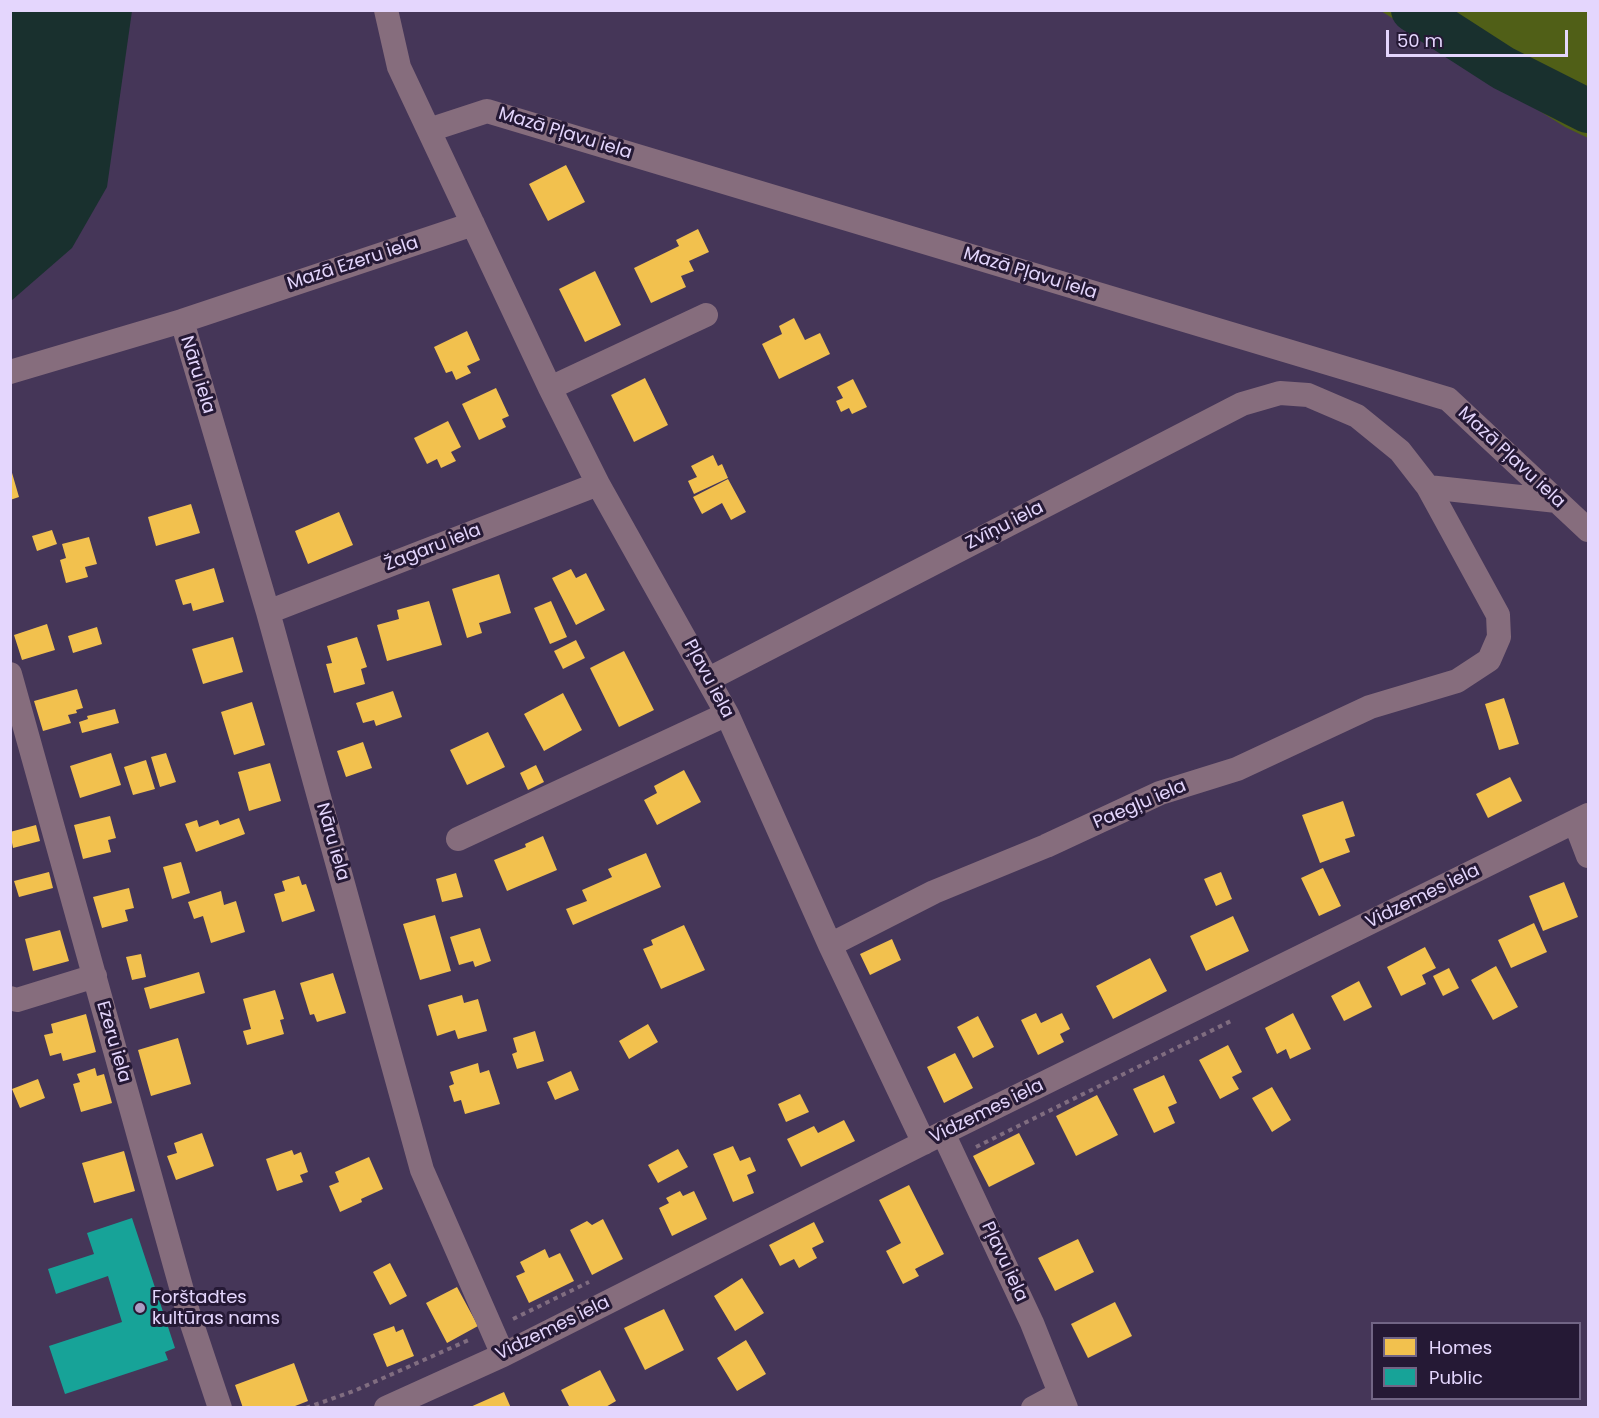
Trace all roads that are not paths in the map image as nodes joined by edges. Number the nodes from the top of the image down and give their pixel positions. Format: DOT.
graph roads {
  1 [pos="386,10"];
  2 [pos="429,130"];
  3 [pos="473,224"];
  4 [pos="706,315"];
  5 [pos="182,321"];
  6 [pos="10,372"];
  7 [pos="550,388"];
  8 [pos="1308,395"];
  9 [pos="598,484"];
  10 [pos="1428,487"];
  11 [pos="1557,501"];
  12 [pos="1588,530"];
  13 [pos="268,612"];
  14 [pos="10,675"];
  15 [pos="709,679"];
  16 [pos="727,714"];
  17 [pos="1582,819"];
  18 [pos="459,839"];
  19 [pos="1588,856"];
  20 [pos="830,945"];
  21 [pos="95,976"];
  22 [pos="10,998"];
  23 [pos="934,1138"];
  24 [pos="503,1355"];
  25 [pos="1063,1401"];
  26 [pos="220,1407"];
  27 [pos="386,1407"];
  28 [pos="1033,1407"];
  1 -- 2 [label="street"];
  2 -- 3 [label="street"];
  2 -- 11 [label="street, Mazā Pļavu iela"];
  3 -- 5 [label="street, Mazā Ezeru iela"];
  3 -- 7 [label="street, Pļavu iela"];
  4 -- 7 [label="street"];
  5 -- 6 [label="street, Mazā Ezeru iela"];
  5 -- 13 [label="street, Nāru iela"];
  7 -- 9 [label="street, Pļavu iela"];
  8 -- 10 [label="street, Paegļu iela"];
  8 -- 15 [label="street, Zvīņu iela"];
  9 -- 13 [label="street, Žagaru iela"];
  9 -- 15 [label="street, Pļavu iela"];
  10 -- 11 [label="street"];
  10 -- 20 [label="street, Paegļu iela"];
  11 -- 12 [label="street, Mazā Pļavu iela"];
  13 -- 24 [label="street, Nāru iela"];
  14 -- 21 [label="street, Ezeru iela"];
  15 -- 16 [label="street, Pļavu iela"];
  16 -- 18 [label="street"];
  16 -- 20 [label="street, Pļavu iela"];
  17 -- 19 [label="street"];
  17 -- 23 [label="street, Vidzemes iela"];
  20 -- 23 [label="street, Pļavu iela"];
  21 -- 22 [label="street"];
  21 -- 26 [label="street, Ezeru iela"];
  23 -- 24 [label="street, Vidzemes iela"];
  23 -- 25 [label="street, Pļavu iela"];
  24 -- 27 [label="street, Vidzemes iela"];
  25 -- 28 [label="street, Pļavu iela"];
}
